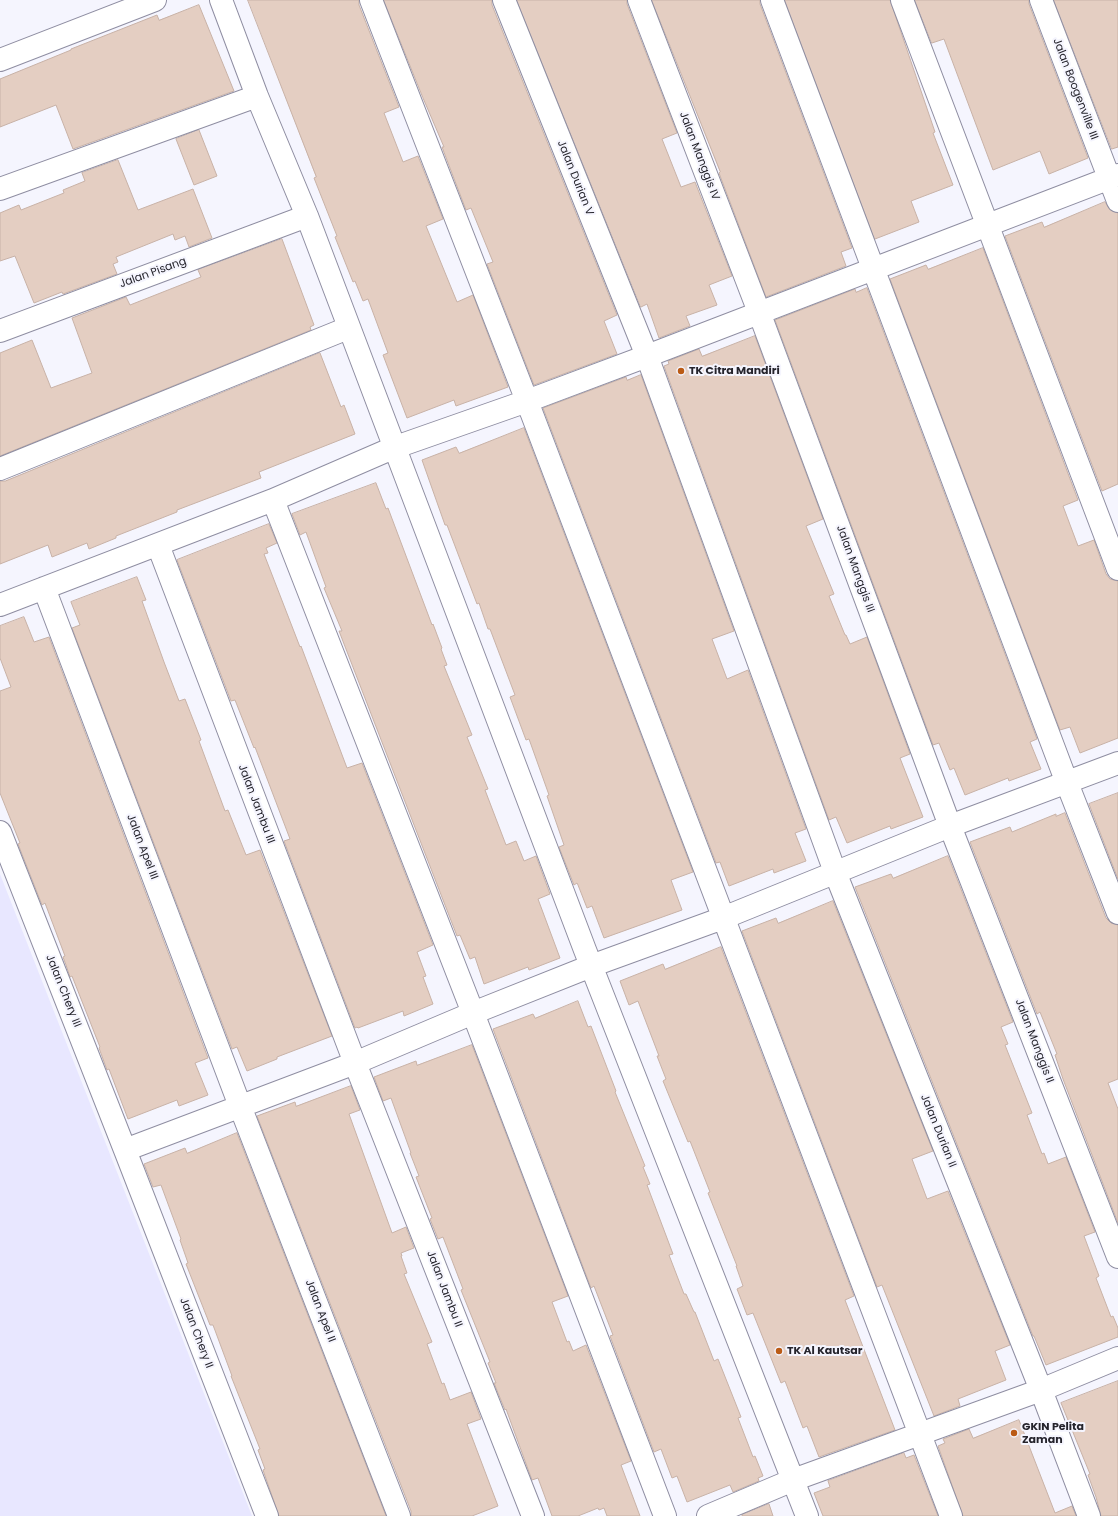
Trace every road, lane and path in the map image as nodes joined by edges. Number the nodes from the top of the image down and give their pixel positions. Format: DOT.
graph roads {
  1 [pos="155,0"];
  2 [pos="221,0"];
  3 [pos="371,0"];
  4 [pos="504,0"];
  5 [pos="639,0"];
  6 [pos="772,0"];
  7 [pos="902,0"];
  8 [pos="1041,0"];
  9 [pos="0,60"];
  10 [pos="257,96"];
  11 [pos="1114,177"];
  12 [pos="0,189"];
  13 [pos="1118,201"];
  14 [pos="306,216"];
  15 [pos="986,225"];
  16 [pos="874,269"];
  17 [pos="760,312"];
  18 [pos="348,328"];
  19 [pos="0,330"];
  20 [pos="647,356"];
  21 [pos="527,401"];
  22 [pos="393,448"];
  23 [pos="0,469"];
  24 [pos="273,500"];
  25 [pos="158,545"];
  26 [pos="1118,569"];
  27 [pos="44,588"];
  28 [pos="0,605"];
  29 [pos="1118,763"];
  30 [pos="1067,783"];
  31 [pos="950,826"];
  32 [pos="0,832"];
  33 [pos="835,872"];
  34 [pos="1118,913"];
  35 [pos="723,918"];
  36 [pos="591,966"];
  37 [pos="473,1013"];
  38 [pos="355,1063"];
  39 [pos="240,1106"];
  40 [pos="126,1150"];
  41 [pos="1118,1257"];
  42 [pos="1118,1358"];
  43 [pos="1041,1390"];
  44 [pos="919,1435"];
  45 [pos="793,1480"];
  46 [pos="267,1516"];
  47 [pos="399,1516"];
  48 [pos="533,1516"];
  49 [pos="665,1516"];
  50 [pos="708,1516"];
  51 [pos="807,1516"];
  52 [pos="951,1516"];
  53 [pos="1089,1516"];
  1 -- 9 [label="street"];
  2 -- 10 [label="street"];
  3 -- 21 [label="street"];
  4 -- 20 [label="street, Jalan Durian V"];
  5 -- 17 [label="street, Jalan Manggis IV"];
  6 -- 16 [label="street"];
  7 -- 15 [label="street"];
  8 -- 11 [label="street, Jalan Boogenville III"];
  10 -- 12 [label="street"];
  10 -- 14 [label="street"];
  11 -- 13 [label="street, Jalan Boogenville III"];
  11 -- 15 [label="street"];
  14 -- 18 [label="street"];
  14 -- 19 [label="street, Jalan Pisang"];
  15 -- 16 [label="street"];
  15 -- 26 [label="street"];
  16 -- 17 [label="street"];
  16 -- 30 [label="street"];
  17 -- 20 [label="street"];
  17 -- 31 [label="street, Jalan Manggis III"];
  18 -- 22 [label="street"];
  18 -- 23 [label="street"];
  20 -- 21 [label="street"];
  20 -- 33 [label="street, Jalan Durian V"];
  21 -- 22 [label="street"];
  21 -- 35 [label="street"];
  22 -- 24 [label="street"];
  22 -- 36 [label="street"];
  24 -- 25 [label="street"];
  24 -- 37 [label="street"];
  25 -- 27 [label="street"];
  25 -- 38 [label="street, Jalan Jambu III"];
  27 -- 28 [label="street"];
  27 -- 39 [label="street, Jalan Apel III"];
  29 -- 30 [label="street"];
  30 -- 31 [label="street"];
  30 -- 34 [label="street"];
  31 -- 33 [label="street"];
  31 -- 41 [label="street, Jalan Manggis II"];
  32 -- 40 [label="street, Jalan Chery III"];
  33 -- 35 [label="street"];
  33 -- 43 [label="street, Jalan Durian II"];
  35 -- 36 [label="street"];
  35 -- 44 [label="street"];
  36 -- 37 [label="street"];
  36 -- 45 [label="street"];
  37 -- 38 [label="street"];
  37 -- 49 [label="street"];
  38 -- 39 [label="street"];
  38 -- 48 [label="street, Jalan Jambu II"];
  39 -- 40 [label="street"];
  39 -- 47 [label="street, Jalan Apel II"];
  40 -- 46 [label="street, Jalan Chery II"];
  42 -- 43 [label="street"];
  43 -- 44 [label="street"];
  43 -- 53 [label="street, Jalan Durian II"];
  44 -- 45 [label="street"];
  44 -- 52 [label="street"];
  45 -- 50 [label="street"];
  45 -- 51 [label="street"];
}
